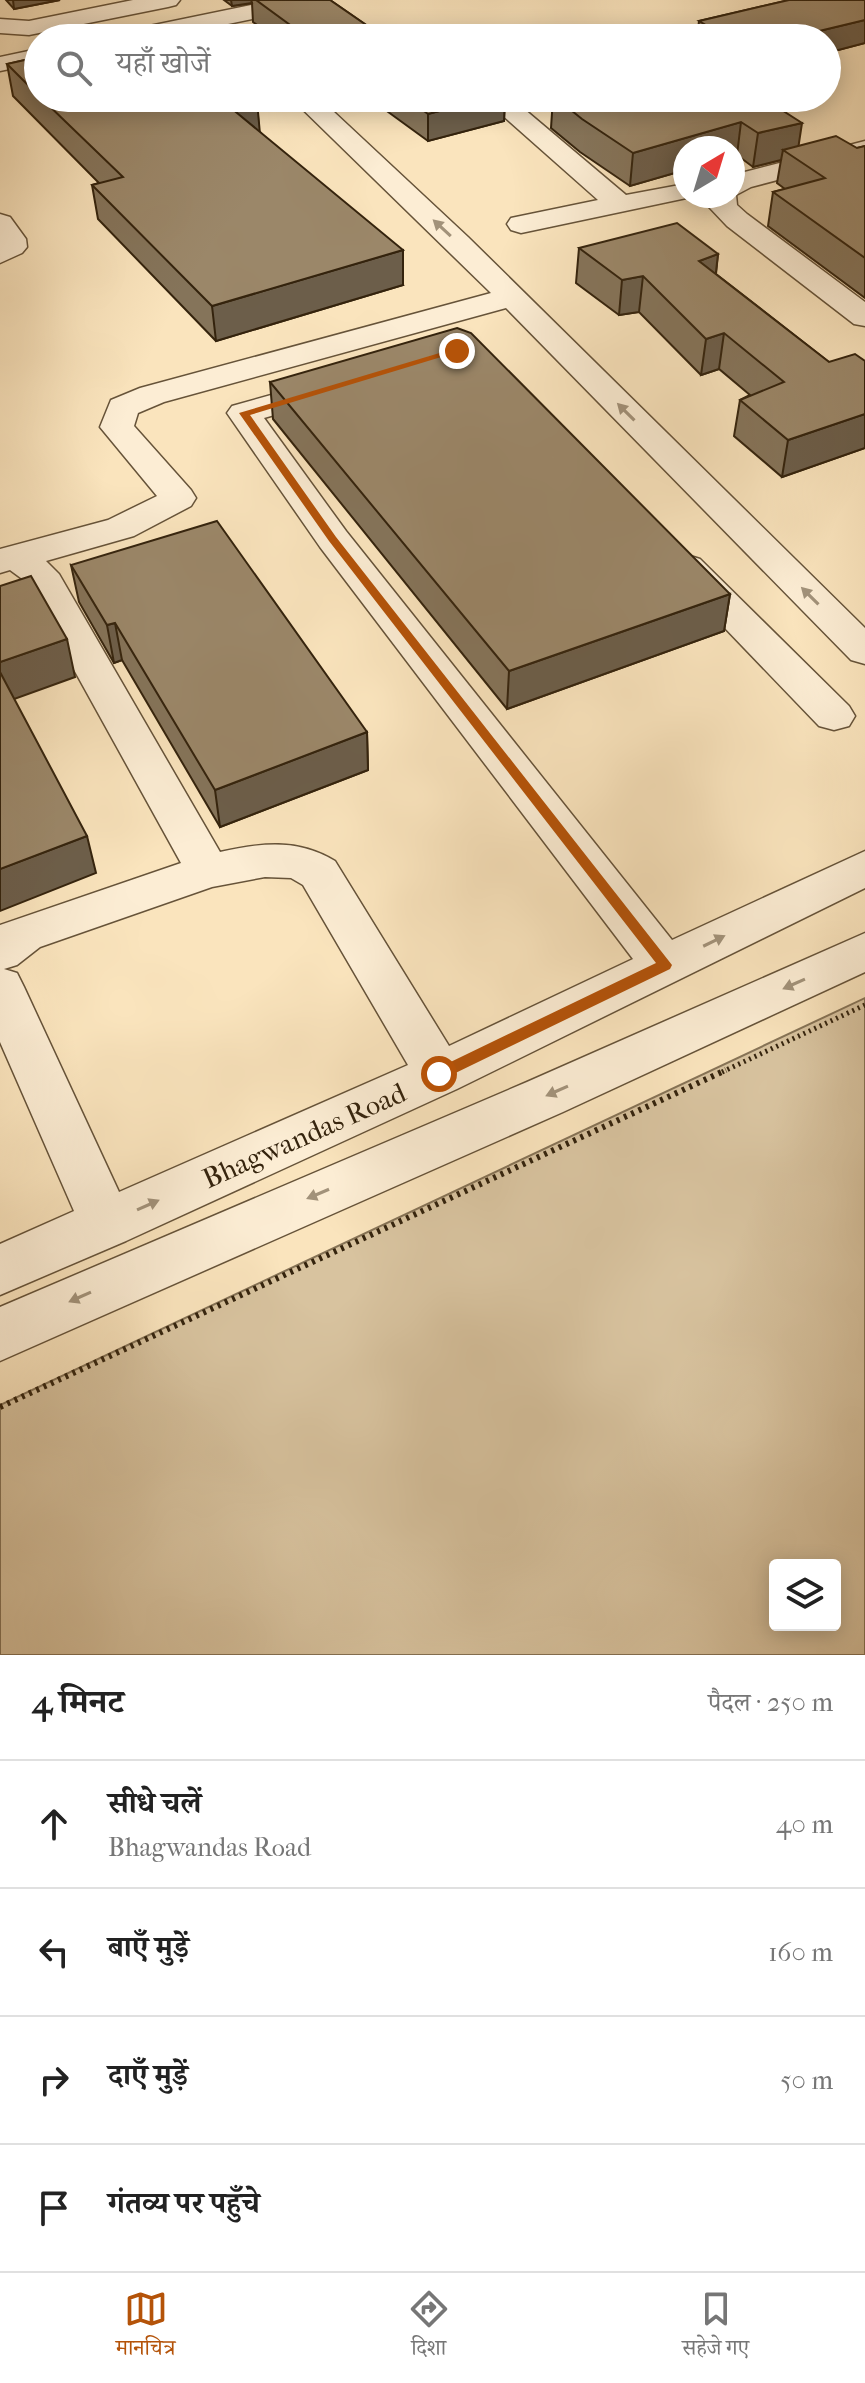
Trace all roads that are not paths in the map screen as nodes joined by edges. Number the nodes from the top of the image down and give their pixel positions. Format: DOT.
graph roads {
  1 [pos="170,0"];
  2 [pos="310,0"];
  3 [pos="844,0"];
  4 [pos="220,18"];
  5 [pos="49,24"];
  6 [pos="192,24"];
  7 [pos="226,24"];
  8 [pos="742,24"];
  9 [pos="0,26"];
  10 [pos="24,28"];
  11 [pos="24,59"];
  12 [pos="0,64"];
  13 [pos="319,112"];
  14 [pos="512,112"];
  15 [pos="802,144"];
  16 [pos="865,149"];
  17 [pos="826,159"];
  18 [pos="745,186"];
  19 [pos="673,195"];
  20 [pos="618,203"];
  21 [pos="745,204"];
  22 [pos="0,223"];
  23 [pos="521,224"];
  24 [pos="0,254"];
  25 [pos="512,297"];
  26 [pos="865,317"];
  27 [pos="366,378"];
  28 [pos="659,538"];
  29 [pos="8,559"];
  30 [pos="865,651"];
  31 [pos="834,716"];
  32 [pos="865,868"];
  33 [pos="208,871"];
  34 [pos="865,951"];
  35 [pos="0,952"];
  36 [pos="665,965"];
  37 [pos="0,987"];
  38 [pos="439,1074"];
  39 [pos="107,1224"];
  40 [pos="0,1270"];
  41 [pos="0,1334"];
  1 -- 5 [label="street"];
  2 -- 4 [label="street"];
  3 -- 8 [label="street"];
  4 -- 6 [label="street"];
  4 -- 7 [label="street"];
  9 -- 10 [label="street"];
  11 -- 12 [label="street"];
  25 -- 13 [label="street, one-way"];
  14 -- 20 [label="street"];
  15 -- 17 [label="street"];
  16 -- 17 [label="street"];
  17 -- 18 [label="street"];
  19 -- 20 [label="street"];
  20 -- 23 [label="street"];
  21 -- 26 [label="street"];
  22 -- 24 [label="street"];
  25 -- 29 [label="street"];
  30 -- 25 [label="street, one-way"];
  27 -- 36 [label="street"];
  28 -- 31 [label="street"];
  29 -- 33 [label="street"];
  36 -- 32 [label="street, Bhagwandas Road, one-way"];
  33 -- 35 [label="street"];
  33 -- 38 [label="street"];
  34 -- 41 [label="street, Bhagwandas Road, one-way"];
  36 -- 38 [label="street, Bhagwandas Road"];
  37 -- 39 [label="street"];
  39 -- 38 [label="street, Bhagwandas Road, one-way"];
  39 -- 40 [label="street, Bhagwandas Road"];
}
